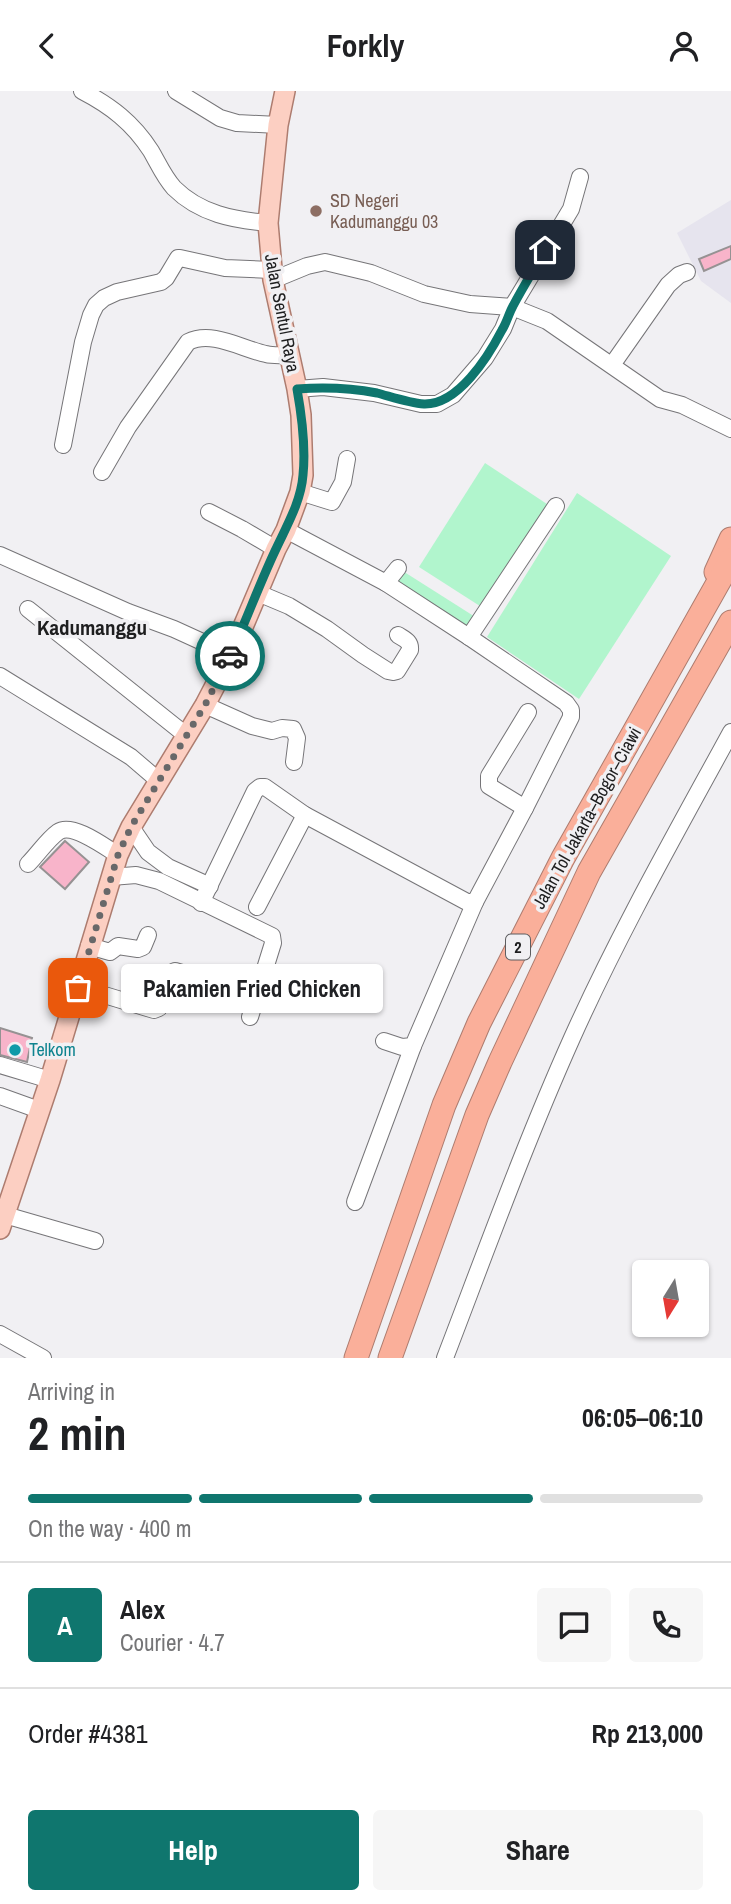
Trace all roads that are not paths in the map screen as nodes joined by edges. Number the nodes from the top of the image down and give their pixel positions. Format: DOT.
graph roads {
  1 [pos="82,91"];
  2 [pos="176,91"];
  3 [pos="285,91"];
  4 [pos="278,125"];
  5 [pos="580,177"];
  6 [pos="268,223"];
  7 [pos="687,272"];
  8 [pos="272,275"];
  9 [pos="512,307"];
  10 [pos="289,355"];
  11 [pos="612,365"];
  12 [pos="297,389"];
  13 [pos="731,429"];
  14 [pos="63,445"];
  15 [pos="347,459"];
  16 [pos="102,472"];
  17 [pos="300,492"];
  18 [pos="556,506"];
  19 [pos="209,512"];
  20 [pos="286,530"];
  21 [pos="731,539"];
  22 [pos="276,549"];
  23 [pos="0,555"];
  24 [pos="731,560"];
  25 [pos="398,568"];
  26 [pos="386,583"];
  27 [pos="258,593"];
  28 [pos="28,609"];
  29 [pos="731,622"];
  30 [pos="398,635"];
  31 [pos="469,637"];
  32 [pos="684,642"];
  33 [pos="231,655"];
  34 [pos="0,675"];
  35 [pos="205,705"];
  36 [pos="528,712"];
  37 [pos="731,732"];
  38 [pos="187,736"];
  39 [pos="294,762"];
  40 [pos="159,781"];
  41 [pos="526,808"];
  42 [pos="305,815"];
  43 [pos="131,827"];
  44 [pos="118,855"];
  45 [pos="28,865"];
  46 [pos="163,874"];
  47 [pos="111,877"];
  48 [pos="210,886"];
  49 [pos="475,902"];
  50 [pos="201,903"];
  51 [pos="257,907"];
  52 [pos="148,935"];
  53 [pos="89,946"];
  54 [pos="209,981"];
  55 [pos="78,988"];
  56 [pos="250,1017"];
  57 [pos="384,1041"];
  58 [pos="412,1046"];
  59 [pos="0,1065"];
  60 [pos="50,1080"];
  61 [pos="0,1096"];
  62 [pos="39,1110"];
  63 [pos="355,1202"];
  64 [pos="2,1222"];
  65 [pos="94,1241"];
  66 [pos="0,1334"];
  67 [pos="43,1358"];
  68 [pos="356,1358"];
  69 [pos="390,1358"];
  70 [pos="445,1358"];
  1 -- 6 [label="street"];
  2 -- 4 [label="street"];
  3 -- 4 [label="main road, Jalan Sentul Raya"];
  4 -- 6 [label="main road, Jalan Sentul Raya"];
  5 -- 9 [label="street"];
  6 -- 8 [label="main road, Jalan Sentul Raya"];
  7 -- 11 [label="street"];
  8 -- 9 [label="street"];
  8 -- 10 [label="main road, Jalan Sentul Raya"];
  8 -- 14 [label="street"];
  9 -- 11 [label="street"];
  9 -- 12 [label="street"];
  10 -- 12 [label="main road, Jalan Sentul Raya"];
  10 -- 16 [label="street"];
  11 -- 13 [label="street"];
  12 -- 17 [label="main road, Jalan Sentul Raya"];
  15 -- 17 [label="street"];
  17 -- 20 [label="main road, Jalan Sentul Raya"];
  18 -- 31 [label="street"];
  19 -- 22 [label="street"];
  20 -- 22 [label="main road, Jalan Sentul Raya"];
  20 -- 26 [label="street"];
  21 -- 32 [label="highway"];
  22 -- 27 [label="main road, Jalan Sentul Raya"];
  23 -- 33 [label="street"];
  24 -- 32 [label="highway, Jalan Tol Jakarta–Bogor–Ciawi / 2"];
  25 -- 26 [label="street"];
  26 -- 31 [label="street"];
  27 -- 30 [label="street"];
  27 -- 33 [label="main road, Jalan Sentul Raya"];
  28 -- 38 [label="street"];
  29 -- 69 [label="highway, Jalan Tol Jakarta–Bogor–Ciawi / 2"];
  31 -- 41 [label="street"];
  32 -- 68 [label="highway, Jalan Tol Jakarta–Bogor–Ciawi / 2"];
  33 -- 35 [label="main road, Jalan Sentul Raya"];
  34 -- 40 [label="street"];
  35 -- 38 [label="main road, Jalan Sentul Raya"];
  35 -- 39 [label="street"];
  36 -- 41 [label="street"];
  37 -- 70 [label="street"];
  38 -- 40 [label="main road, Jalan Sentul Raya"];
  40 -- 43 [label="main road, Jalan Sentul Raya"];
  41 -- 49 [label="street"];
  42 -- 48 [label="street"];
  42 -- 49 [label="street"];
  42 -- 51 [label="street"];
  43 -- 44 [label="main road, Jalan Sentul Raya"];
  43 -- 46 [label="street"];
  44 -- 45 [label="street"];
  44 -- 47 [label="main road, Jalan Sentul Raya"];
  46 -- 47 [label="street"];
  46 -- 48 [label="street"];
  46 -- 50 [label="street"];
  47 -- 53 [label="main road, Jalan Sentul Raya"];
  48 -- 50 [label="street"];
  49 -- 58 [label="street"];
  50 -- 56 [label="street"];
  52 -- 53 [label="street"];
  53 -- 55 [label="main road, Jalan Sentul Raya"];
  54 -- 55 [label="street"];
  55 -- 60 [label="main road, Jalan Sentul Raya"];
  57 -- 58 [label="street"];
  58 -- 63 [label="street"];
  59 -- 60 [label="street"];
  60 -- 62 [label="main road, Jalan Sentul Raya"];
  61 -- 62 [label="street"];
  62 -- 64 [label="main road, Jalan Sentul Raya"];
  64 -- 65 [label="street"];
  66 -- 67 [label="street"];
}
